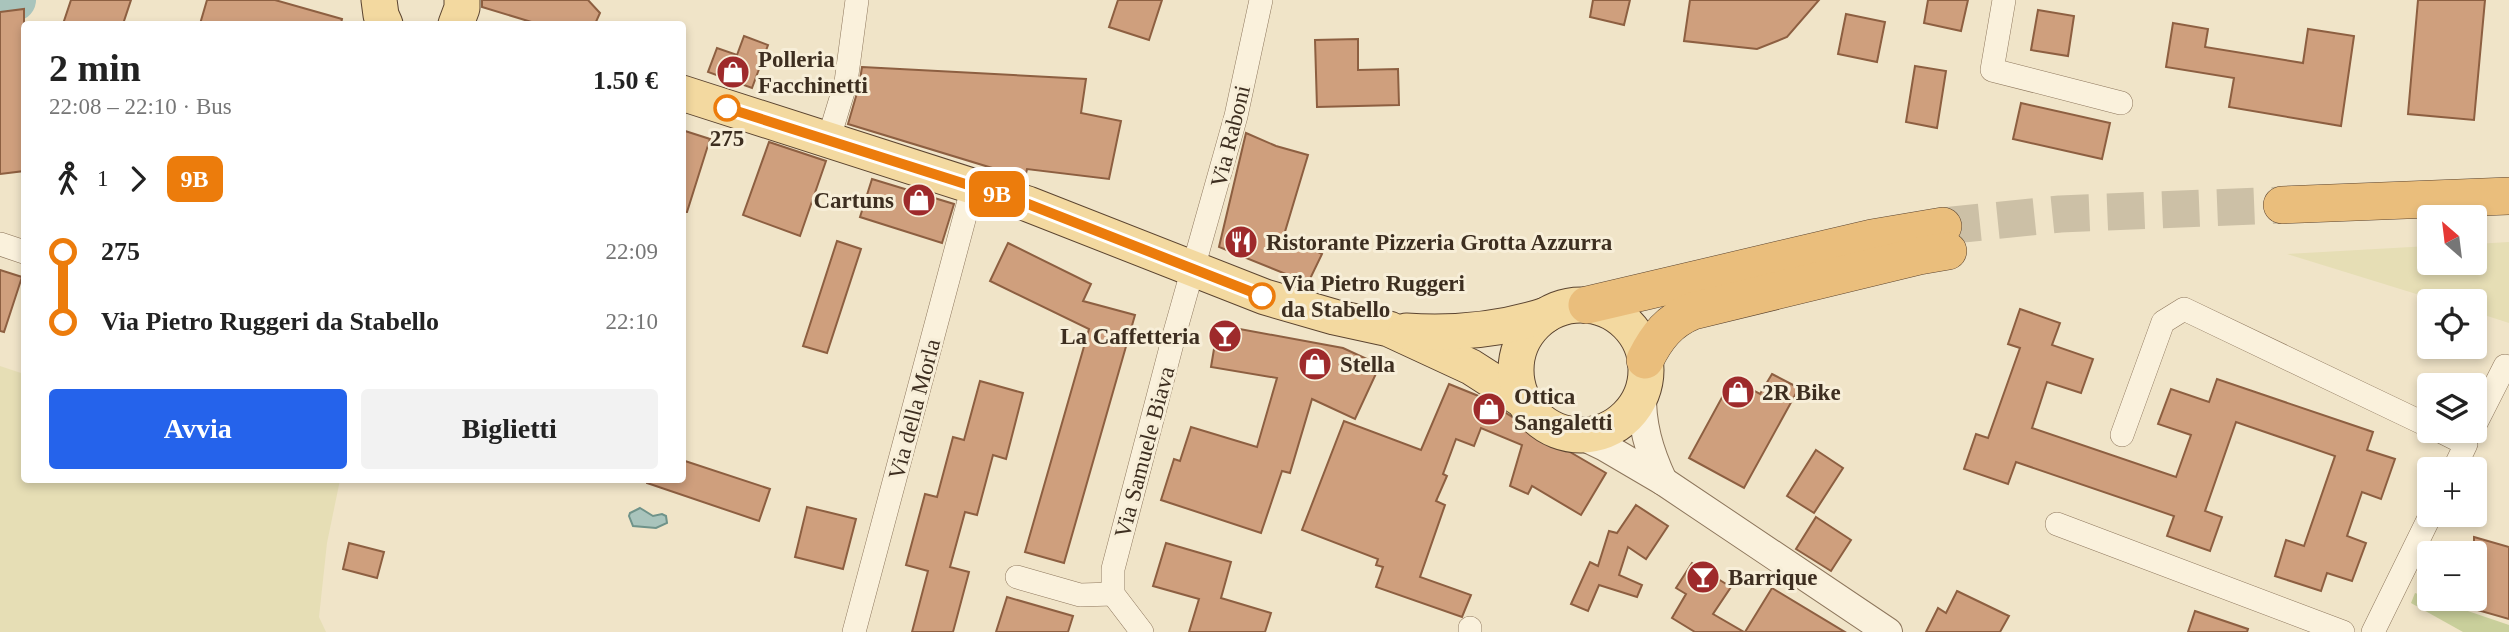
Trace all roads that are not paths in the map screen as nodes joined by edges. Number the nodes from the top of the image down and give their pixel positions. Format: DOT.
graph roads {
  1 [pos="379,0"];
  2 [pos="857,0"];
  3 [pos="1261,0"];
  4 [pos="2004,0"];
  5 [pos="384,21"];
  6 [pos="686,94"];
  7 [pos="2121,103"];
  8 [pos="828,141"];
  9 [pos="973,186"];
  10 [pos="2509,196"];
  11 [pos="2509,220"];
  12 [pos="2487,221"];
  13 [pos="2417,223"];
  14 [pos="0,244"];
  15 [pos="21,251"];
  16 [pos="1193,271"];
  17 [pos="1587,305"];
  18 [pos="1546,315"];
  19 [pos="1389,329"];
  20 [pos="2505,366"];
  21 [pos="1644,375"];
  22 [pos="1524,401"];
  23 [pos="2487,402"];
  24 [pos="2417,420"];
  25 [pos="1578,435"];
  26 [pos="2122,435"];
  27 [pos="1663,481"];
  28 [pos="2057,524"];
  29 [pos="2425,527"];
  30 [pos="1017,577"];
  31 [pos="1113,594"];
  32 [pos="854,632"];
  33 [pos="1142,632"];
  34 [pos="1887,632"];
  35 [pos="2343,632"];
  36 [pos="2373,632"];
  1 -- 5 [label="main road"];
  2 -- 8 [label="street"];
  3 -- 16 [label="street, Via Raboni"];
  4 -- 7 [label="street"];
  6 -- 8 [label="main road"];
  8 -- 9 [label="main road"];
  9 -- 16 [label="main road"];
  9 -- 32 [label="street, Via della Morla"];
  10 -- 13 [label="highway"];
  11 -- 12 [label="highway"];
  14 -- 15 [label="street"];
  16 -- 19 [label="main road"];
  16 -- 31 [label="street, Via Samuele Biava"];
  17 -- 18 [label="main road"];
  17 -- 21 [label="main road"];
  17 -- 21 [label="highway"];
  18 -- 19 [label="main road"];
  18 -- 22 [label="main road"];
  19 -- 22 [label="main road"];
  20 -- 23 [label="street"];
  21 -- 25 [label="main road"];
  21 -- 27 [label="street"];
  22 -- 25 [label="main road"];
  24 -- 26 [label="street"];
  25 -- 27 [label="street"];
  27 -- 34 [label="street"];
  28 -- 35 [label="street"];
  29 -- 36 [label="street"];
  30 -- 31 [label="street"];
  31 -- 33 [label="street"];
}
